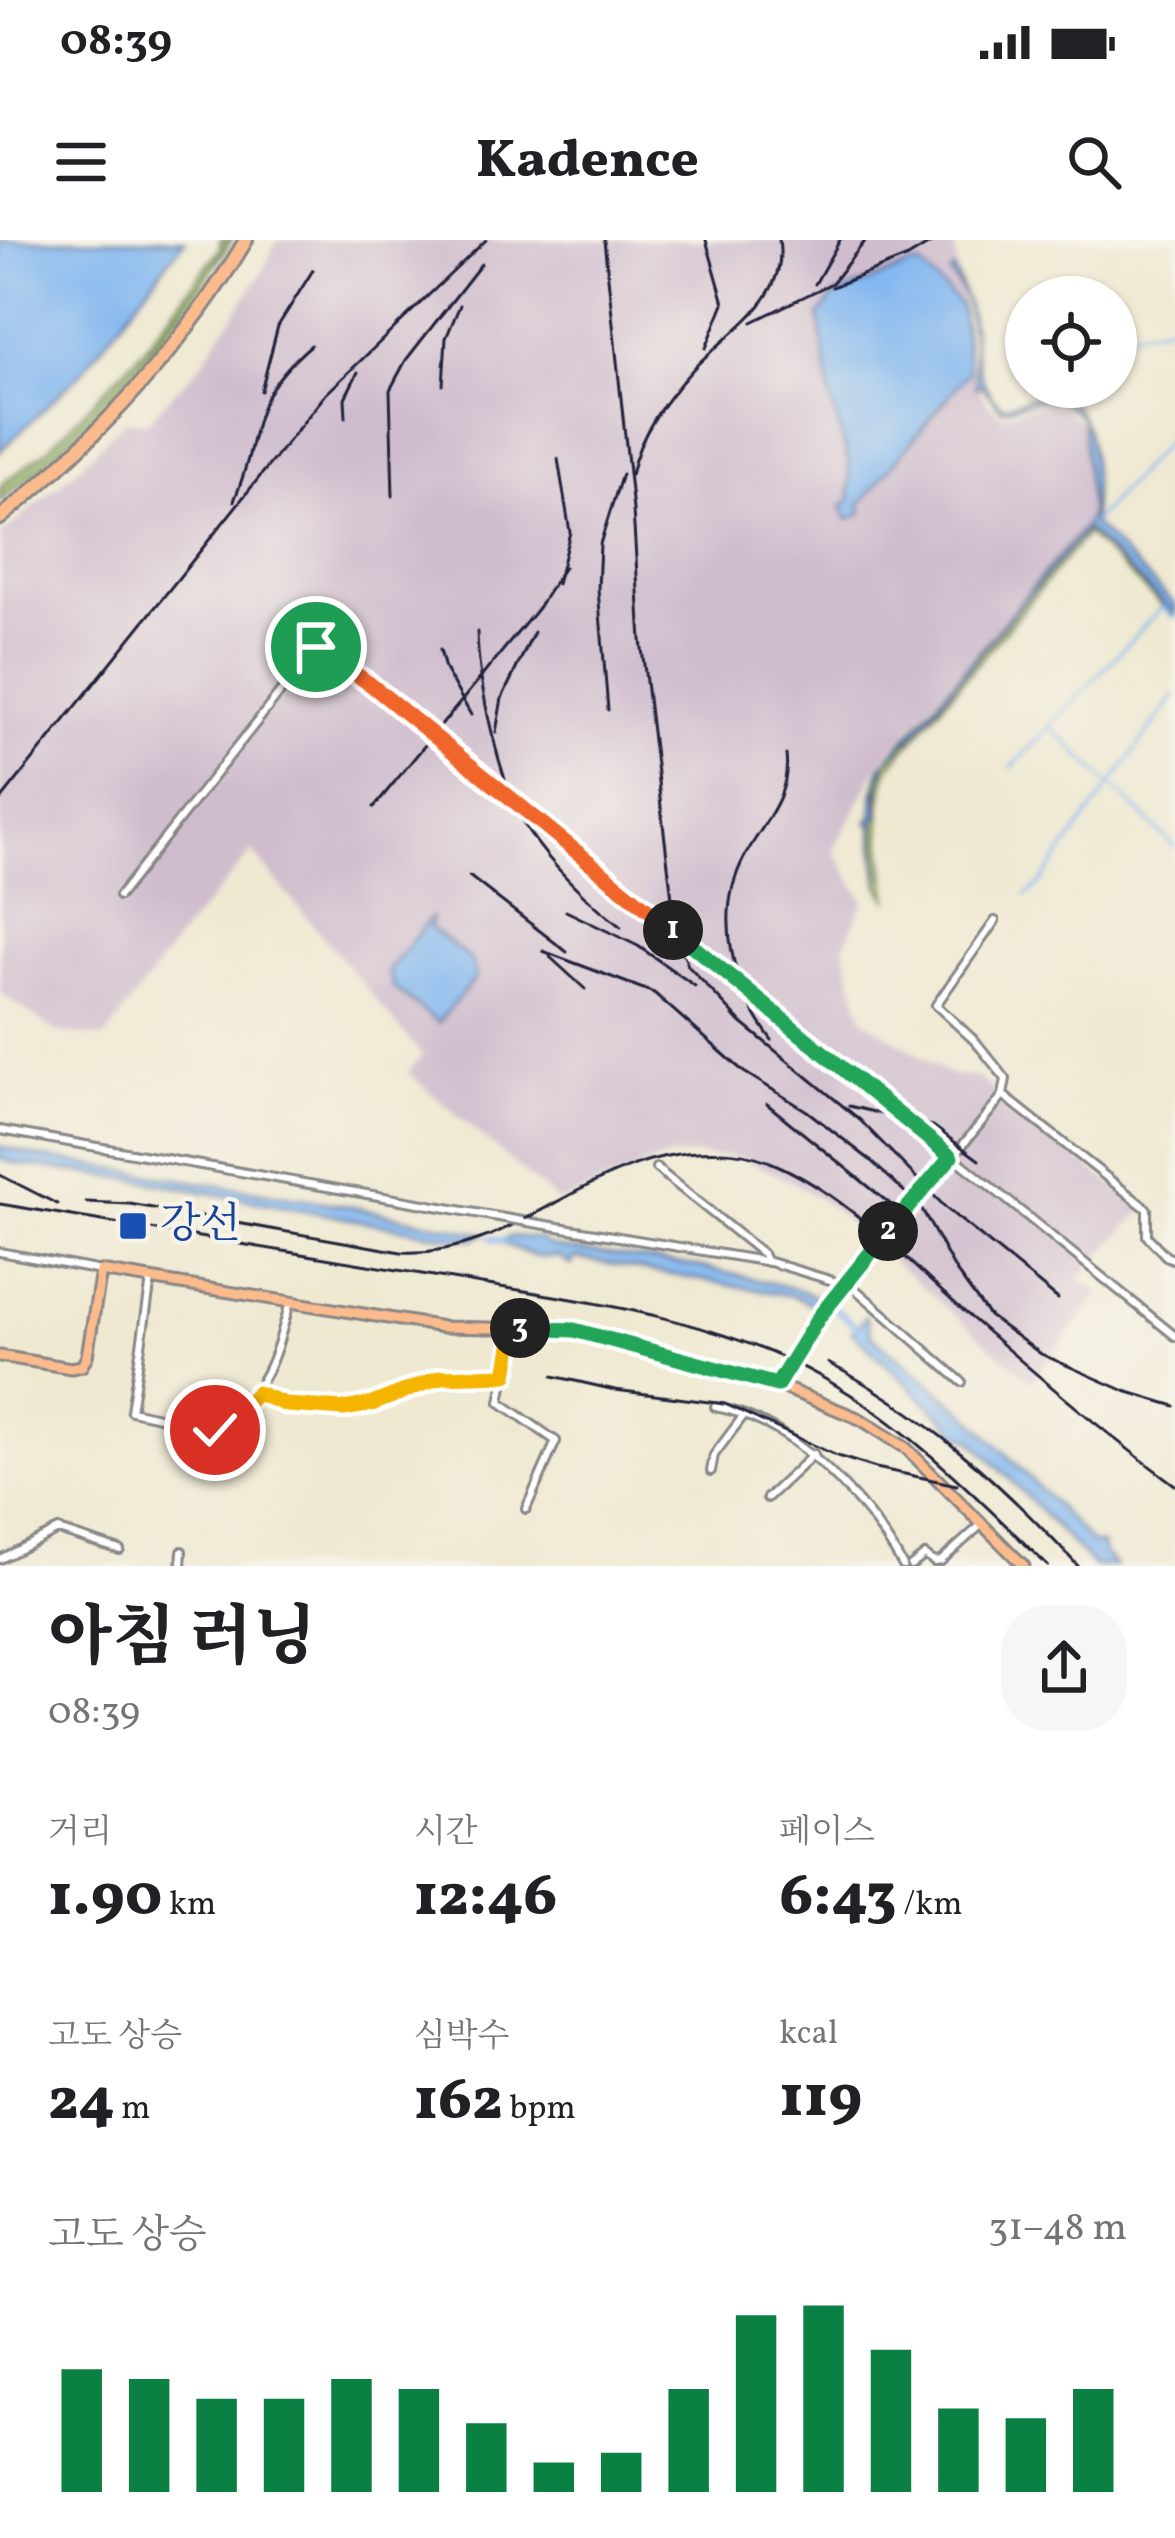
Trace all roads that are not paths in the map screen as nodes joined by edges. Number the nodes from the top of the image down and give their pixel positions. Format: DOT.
graph roads {
  1 [pos="246,240"];
  2 [pos="0,518"];
  3 [pos="119,896"];
  4 [pos="995,921"];
  5 [pos="1003,1095"];
  6 [pos="0,1130"];
  7 [pos="951,1157"];
  8 [pos="656,1168"];
  9 [pos="0,1252"];
  10 [pos="1175,1260"];
  11 [pos="767,1262"];
  12 [pos="101,1271"];
  13 [pos="151,1280"];
  14 [pos="844,1284"];
  15 [pos="290,1302"];
  16 [pos="514,1328"];
  17 [pos="1175,1336"];
  18 [pos="0,1356"];
  19 [pos="506,1375"];
  20 [pos="962,1382"];
  21 [pos="777,1385"];
  22 [pos="257,1393"];
  23 [pos="715,1407"];
  24 [pos="744,1415"];
  25 [pos="814,1454"];
  26 [pos="711,1471"];
  27 [pos="767,1498"];
  28 [pos="526,1509"];
  29 [pos="981,1525"];
  30 [pos="119,1550"];
  31 [pos="182,1551"];
  32 [pos="0,1559"];
  33 [pos="181,1566"];
  34 [pos="907,1566"];
  35 [pos="1024,1566"];
  1 -- 2 [label="highway"];
  3 -- 7 [label="street"];
  4 -- 5 [label="street"];
  5 -- 7 [label="street"];
  5 -- 10 [label="street"];
  6 -- 11 [label="street, bridge"];
  7 -- 14 [label="street"];
  7 -- 17 [label="street"];
  8 -- 11 [label="street"];
  9 -- 12 [label="street"];
  11 -- 14 [label="street"];
  12 -- 13 [label="main road"];
  12 -- 18 [label="main road"];
  13 -- 15 [label="main road"];
  13 -- 22 [label="street"];
  14 -- 20 [label="street"];
  14 -- 21 [label="street"];
  15 -- 16 [label="main road"];
  15 -- 22 [label="street"];
  16 -- 19 [label="street"];
  16 -- 21 [label="main road"];
  19 -- 22 [label="street"];
  19 -- 28 [label="street"];
  21 -- 29 [label="main road"];
  23 -- 24 [label="street"];
  24 -- 25 [label="street"];
  24 -- 26 [label="street"];
  25 -- 27 [label="street"];
  25 -- 34 [label="street"];
  29 -- 34 [label="street"];
  29 -- 35 [label="main road"];
  30 -- 32 [label="street"];
  31 -- 33 [label="street"];
}
